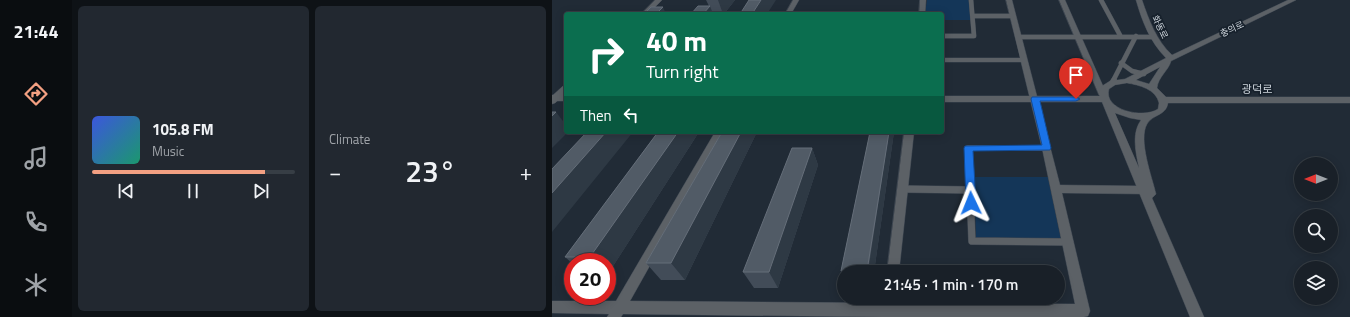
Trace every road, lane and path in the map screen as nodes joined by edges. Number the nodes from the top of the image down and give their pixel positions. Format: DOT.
graph roads {
  1 [pos="659,0"];
  2 [pos="796,0"];
  3 [pos="923,0"];
  4 [pos="971,0"];
  5 [pos="1009,0"];
  6 [pos="1062,0"];
  7 [pos="1101,0"];
  8 [pos="1139,0"];
  9 [pos="1293,0"];
  10 [pos="646,12"];
  11 [pos="789,12"];
  12 [pos="922,12"];
  13 [pos="973,16"];
  14 [pos="1013,16"];
  15 [pos="944,36"];
  16 [pos="1121,36"];
  17 [pos="1136,36"];
  18 [pos="1018,37"];
  19 [pos="1078,37"];
  20 [pos="1153,37"];
  21 [pos="1171,58"];
  22 [pos="944,60"];
  23 [pos="1024,60"];
  24 [pos="1121,64"];
  25 [pos="1144,74"];
  26 [pos="1127,81"];
  27 [pos="1112,83"];
  28 [pos="1153,89"];
  29 [pos="564,90"];
  30 [pos="564,98"];
  31 [pos="553,99"];
  32 [pos="944,99"];
  33 [pos="1035,99"];
  34 [pos="1105,100"];
  35 [pos="1163,100"];
  36 [pos="1350,100"];
  37 [pos="1150,116"];
  38 [pos="719,134"];
  39 [pos="909,134"];
  40 [pos="1047,148"];
  41 [pos="903,189"];
  42 [pos="1056,189"];
  43 [pos="970,190"];
  44 [pos="1144,190"];
  45 [pos="1159,225"];
  46 [pos="1068,242"];
  47 [pos="894,265"];
  48 [pos="552,308"];
  49 [pos="889,308"];
  50 [pos="617,312"];
  51 [pos="1197,317"];
  1 -- 10 [label="street"];
  2 -- 11 [label="street"];
  3 -- 12 [label="street"];
  4 -- 13 [label="lane"];
  5 -- 14 [label="street"];
  6 -- 19 [label="street"];
  7 -- 16 [label="lane"];
  8 -- 20 [label="street, 화동로"];
  9 -- 21 [label="street, 충의로"];
  13 -- 14 [label="lane"];
  13 -- 15 [label="lane"];
  14 -- 18 [label="street"];
  16 -- 17 [label="lane"];
  16 -- 19 [label="lane"];
  17 -- 20 [label="lane"];
  17 -- 24 [label="lane"];
  18 -- 19 [label="lane"];
  18 -- 23 [label="street"];
  19 -- 34 [label="street"];
  20 -- 21 [label="street, 화동로"];
  21 -- 25 [label="street, 충의로"];
  21 -- 28 [label="street, 충의로"];
  22 -- 23 [label="street"];
  23 -- 33 [label="street"];
  24 -- 25 [label="lane"];
  24 -- 27 [label="lane"];
  25 -- 26 [label="street, 충의로"];
  26 -- 27 [label="street"];
  26 -- 28 [label="street"];
  27 -- 34 [label="street"];
  28 -- 35 [label="street"];
  29 -- 31 [label="street"];
  30 -- 31 [label="street"];
  32 -- 33 [label="street"];
  33 -- 34 [label="street"];
  33 -- 40 [label="street"];
  34 -- 37 [label="street"];
  34 -- 44 [label="street"];
  35 -- 36 [label="street, 광덕로"];
  35 -- 37 [label="street"];
  37 -- 45 [label="street"];
  38 -- 50 [label="street"];
  39 -- 41 [label="street"];
  40 -- 42 [label="street"];
  40 -- 43 [label="lane"];
  41 -- 43 [label="lane"];
  41 -- 47 [label="street"];
  42 -- 44 [label="street"];
  42 -- 46 [label="street"];
  43 -- 46 [label="lane"];
  44 -- 45 [label="street"];
  45 -- 51 [label="street"];
  46 -- 49 [label="street"];
  48 -- 50 [label="street"];
  49 -- 50 [label="street"];
}
